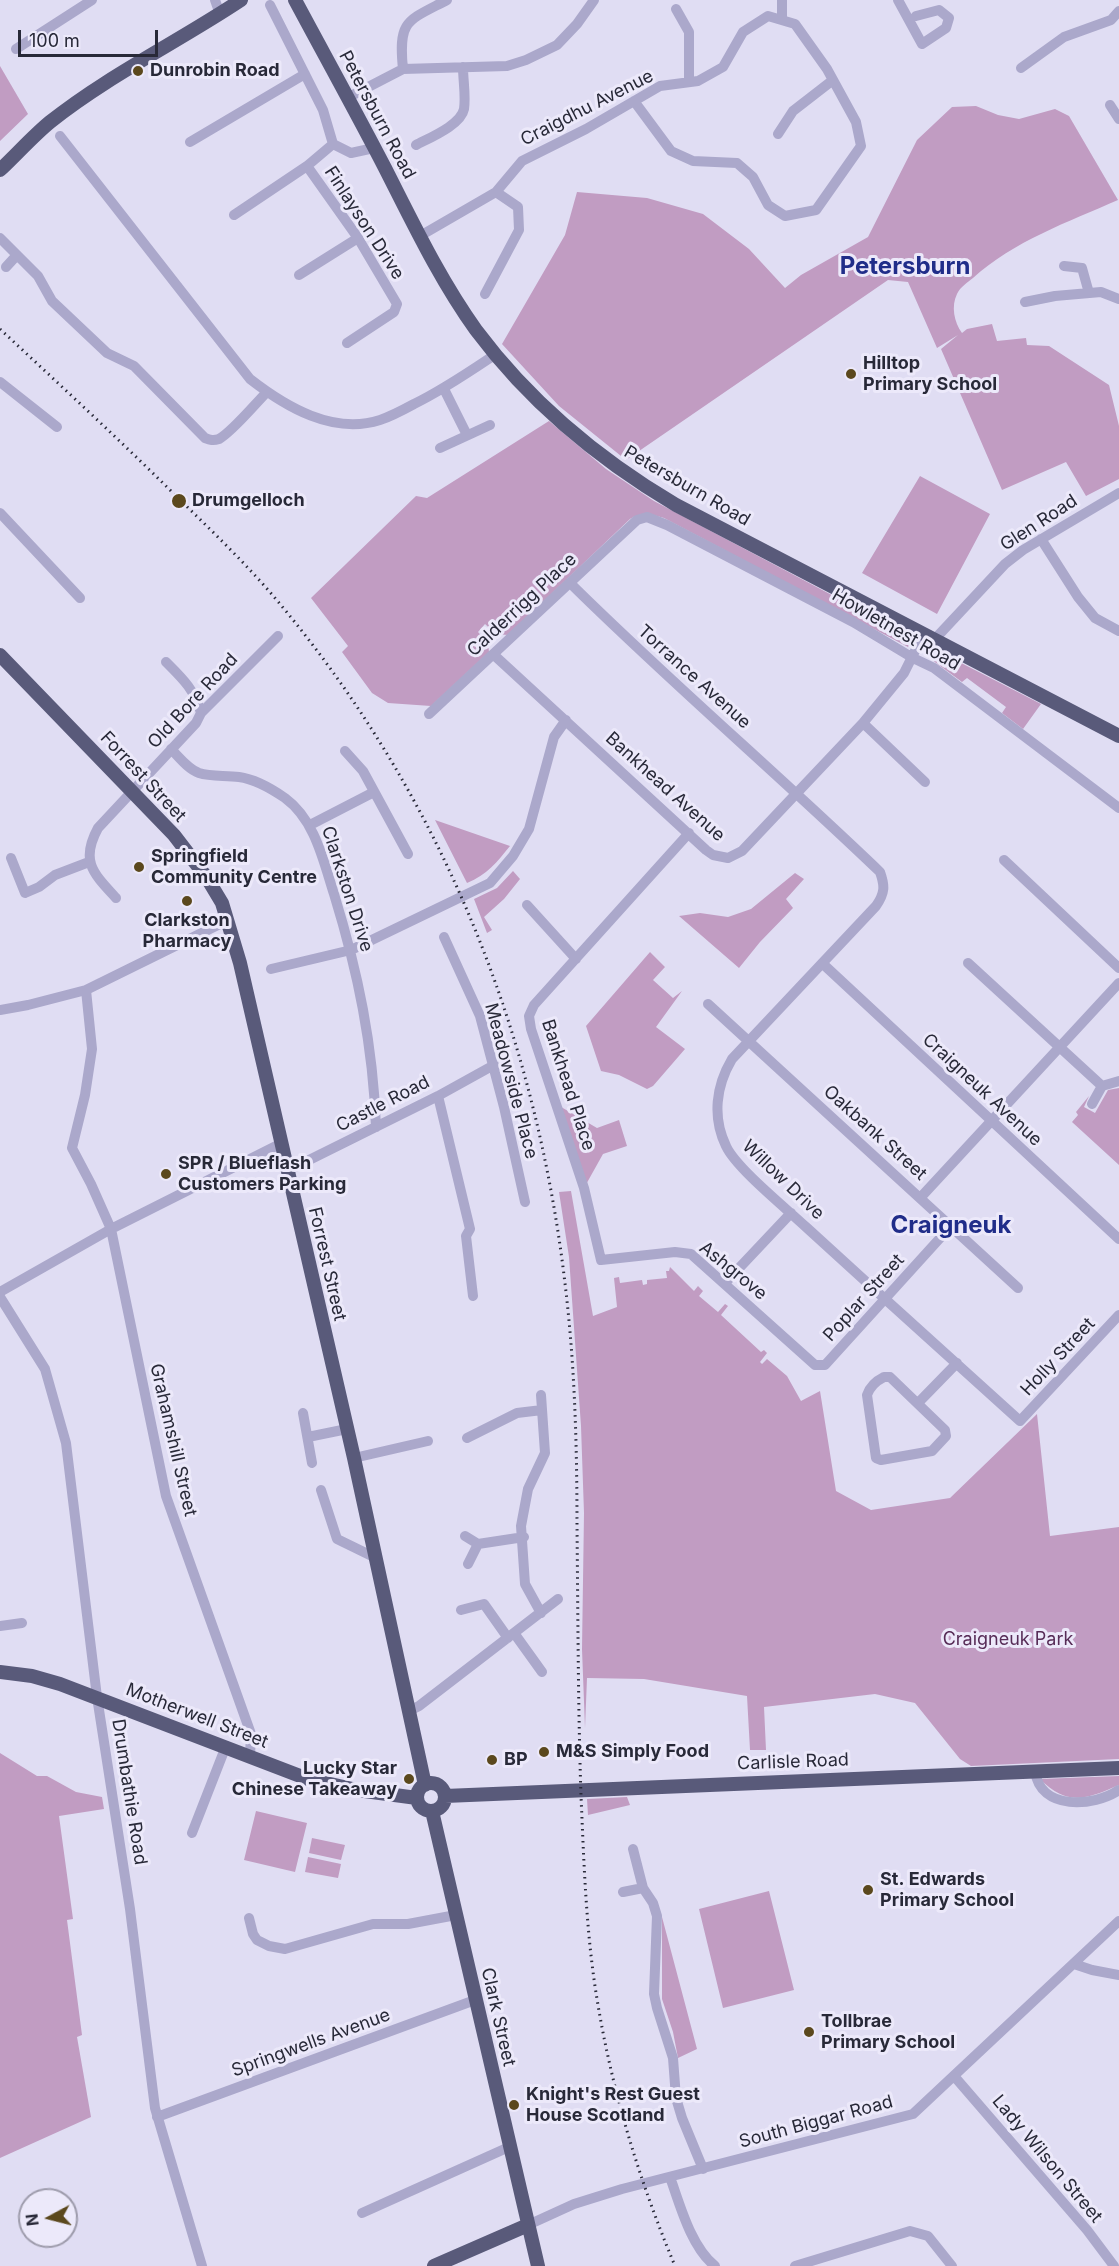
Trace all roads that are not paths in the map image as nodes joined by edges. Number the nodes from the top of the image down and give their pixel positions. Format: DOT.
graph roads {
  1 [pos="92,0"];
  2 [pos="215,0"];
  3 [pos="241,0"];
  4 [pos="295,0"];
  5 [pos="447,0"];
  6 [pos="594,0"];
  7 [pos="782,0"];
  8 [pos="898,0"];
  9 [pos="270,5"];
  10 [pos="676,9"];
  11 [pos="1119,11"];
  12 [pos="220,14"];
  13 [pos="916,16"];
  14 [pos="782,20"];
  15 [pos="23,49"];
  16 [pos="463,67"];
  17 [pos="1021,68"];
  18 [pos="403,69"];
  19 [pos="305,74"];
  20 [pos="833,80"];
  21 [pos="689,82"];
  22 [pos="347,98"];
  23 [pos="634,101"];
  24 [pos="1110,105"];
  25 [pos="1119,119"];
  26 [pos="778,134"];
  27 [pos="60,136"];
  28 [pos="190,142"];
  29 [pos="333,144"];
  30 [pos="416,145"];
  31 [pos="374,148"];
  32 [pos="307,166"];
  33 [pos="0,170"];
  34 [pos="496,192"];
  35 [pos="234,215"];
  36 [pos="420,236"];
  37 [pos="0,238"];
  38 [pos="358,238"];
  39 [pos="17,255"];
  40 [pos="1065,266"];
  41 [pos="6,267"];
  42 [pos="299,275"];
  43 [pos="1089,293"];
  44 [pos="485,294"];
  45 [pos="1119,299"];
  46 [pos="1024,302"];
  47 [pos="347,343"];
  48 [pos="496,354"];
  49 [pos="0,382"];
  50 [pos="444,389"];
  51 [pos="267,392"];
  52 [pos="490,424"];
  53 [pos="57,427"];
  54 [pos="467,435"];
  55 [pos="440,448"];
  56 [pos="1119,493"];
  57 [pos="0,513"];
  58 [pos="637,520"];
  59 [pos="1041,539"];
  60 [pos="570,583"];
  61 [pos="80,598"];
  62 [pos="1119,631"];
  63 [pos="278,636"];
  64 [pos="928,638"];
  65 [pos="0,655"];
  66 [pos="494,655"];
  67 [pos="913,658"];
  68 [pos="166,662"];
  69 [pos="201,713"];
  70 [pos="429,714"];
  71 [pos="566,720"];
  72 [pos="863,723"];
  73 [pos="1119,736"];
  74 [pos="171,749"];
  75 [pos="345,751"];
  76 [pos="925,782"];
  77 [pos="132,789"];
  78 [pos="374,792"];
  79 [pos="798,794"];
  80 [pos="1119,808"];
  81 [pos="310,825"];
  82 [pos="689,833"];
  83 [pos="408,854"];
  84 [pos="11,858"];
  85 [pos="1021,858"];
  86 [pos="89,862"];
  87 [pos="116,898"];
  88 [pos="526,904"];
  89 [pos="228,920"];
  90 [pos="444,937"];
  91 [pos="351,950"];
  92 [pos="576,959"];
  93 [pos="968,963"];
  94 [pos="823,964"];
  95 [pos="1119,968"];
  96 [pos="271,969"];
  97 [pos="1119,983"];
  98 [pos="86,990"];
  99 [pos="708,1004"];
  100 [pos="0,1010"];
  101 [pos="748,1040"];
  102 [pos="1060,1047"];
  103 [pos="494,1065"];
  104 [pos="1119,1081"];
  105 [pos="1102,1086"];
  106 [pos="438,1096"];
  107 [pos="1092,1104"];
  108 [pos="992,1122"];
  109 [pos="376,1127"];
  110 [pos="280,1144"];
  111 [pos="287,1171"];
  112 [pos="921,1197"];
  113 [pos="525,1202"];
  114 [pos="791,1213"];
  115 [pos="951,1226"];
  116 [pos="111,1229"];
  117 [pos="1119,1239"];
  118 [pos="601,1260"];
  119 [pos="725,1283"];
  120 [pos="1018,1288"];
  121 [pos="0,1292"];
  122 [pos="473,1296"];
  123 [pos="0,1297"];
  124 [pos="886,1300"];
  125 [pos="1119,1315"];
  126 [pos="957,1363"];
  127 [pos="825,1365"];
  128 [pos="541,1395"];
  129 [pos="918,1403"];
  130 [pos="542,1410"];
  131 [pos="303,1413"];
  132 [pos="1020,1421"];
  133 [pos="346,1429"];
  134 [pos="308,1437"];
  135 [pos="467,1438"];
  136 [pos="428,1441"];
  137 [pos="354,1458"];
  138 [pos="312,1463"];
  139 [pos="321,1490"];
  140 [pos="465,1536"];
  141 [pos="524,1537"];
  142 [pos="478,1544"];
  143 [pos="376,1558"];
  144 [pos="468,1564"];
  145 [pos="558,1599"];
  146 [pos="461,1610"];
  147 [pos="540,1613"];
  148 [pos="22,1623"];
  149 [pos="0,1626"];
  150 [pos="511,1636"];
  151 [pos="0,1672"];
  152 [pos="542,1672"];
  153 [pos="97,1697"];
  154 [pos="409,1712"];
  155 [pos="226,1746"];
  156 [pos="250,1756"];
  157 [pos="1119,1768"];
  158 [pos="1035,1772"];
  159 [pos="425,1785"];
  160 [pos="1119,1791"];
  161 [pos="445,1796"];
  162 [pos="417,1798"];
  163 [pos="432,1811"];
  164 [pos="192,1833"];
  165 [pos="633,1849"];
  166 [pos="643,1888"];
  167 [pos="623,1892"];
  168 [pos="456,1915"];
  169 [pos="249,1918"];
  170 [pos="1119,1921"];
  171 [pos="1074,1964"];
  172 [pos="1119,1975"];
  173 [pos="475,2000"];
  174 [pos="954,2076"];
  175 [pos="157,2117"];
  176 [pos="510,2147"];
  177 [pos="703,2169"];
  178 [pos="666,2178"];
  179 [pos="362,2213"];
  180 [pos="528,2225"];
  181 [pos="824,2263"];
  182 [pos="202,2266"];
  183 [pos="434,2266"];
  184 [pos="538,2266"];
  185 [pos="715,2266"];
  186 [pos="795,2266"];
  187 [pos="951,2266"];
  188 [pos="1114,2266"];
  1 -- 15 [label="street"];
  2 -- 12 [label="street"];
  3 -- 12 [label="main road"];
  4 -- 22 [label="main road, Petersburn Road"];
  5 -- 18 [label="street"];
  6 -- 16 [label="street"];
  7 -- 14 [label="street"];
  8 -- 13 [label="street"];
  9 -- 19 [label="street"];
  10 -- 21 [label="street"];
  11 -- 17 [label="street"];
  12 -- 33 [label="main road"];
  14 -- 20 [label="street"];
  14 -- 21 [label="street, Craigdhu Avenue"];
  16 -- 18 [label="street"];
  16 -- 30 [label="street"];
  18 -- 22 [label="street"];
  19 -- 28 [label="street"];
  19 -- 29 [label="street"];
  20 -- 23 [label="street"];
  20 -- 26 [label="street"];
  21 -- 23 [label="street, Craigdhu Avenue"];
  22 -- 31 [label="main road, Petersburn Road"];
  23 -- 34 [label="street, Craigdhu Avenue"];
  24 -- 25 [label="street"];
  27 -- 51 [label="street"];
  29 -- 31 [label="street"];
  29 -- 32 [label="street"];
  31 -- 36 [label="main road, Petersburn Road"];
  32 -- 35 [label="street"];
  32 -- 38 [label="street, Finlayson Drive"];
  34 -- 36 [label="street, Craigdhu Avenue"];
  34 -- 44 [label="street"];
  36 -- 48 [label="main road, Petersburn Road"];
  37 -- 39 [label="street"];
  38 -- 42 [label="street"];
  38 -- 47 [label="street, Finlayson Drive"];
  39 -- 41 [label="street"];
  39 -- 51 [label="street"];
  40 -- 43 [label="street"];
  43 -- 45 [label="street"];
  43 -- 46 [label="street"];
  48 -- 50 [label="street"];
  48 -- 64 [label="main road, Petersburn Road"];
  49 -- 53 [label="street"];
  50 -- 51 [label="street"];
  50 -- 54 [label="street"];
  52 -- 54 [label="street"];
  54 -- 55 [label="street"];
  56 -- 59 [label="street, Glen Road"];
  57 -- 61 [label="street"];
  58 -- 60 [label="street, Calderrigg Place"];
  58 -- 67 [label="street, Howletnest Road"];
  59 -- 62 [label="street"];
  59 -- 64 [label="street, Glen Road"];
  60 -- 66 [label="street, Calderrigg Place"];
  60 -- 79 [label="street, Torrance Avenue"];
  63 -- 69 [label="street, Old Bore Road"];
  64 -- 67 [label="street, Bankhead Avenue"];
  64 -- 73 [label="main road, Petersburn Road"];
  65 -- 77 [label="main road, Forrest Street"];
  66 -- 70 [label="street, Calderrigg Place"];
  66 -- 71 [label="street, Bankhead Avenue"];
  67 -- 72 [label="street, Bankhead Avenue"];
  67 -- 80 [label="street, Howletnest Road"];
  68 -- 69 [label="street"];
  69 -- 74 [label="street, Old Bore Road"];
  71 -- 82 [label="street, Bankhead Avenue"];
  71 -- 91 [label="street"];
  72 -- 76 [label="street"];
  72 -- 79 [label="street, Bankhead Avenue"];
  74 -- 77 [label="street, Old Bore Road"];
  74 -- 81 [label="street, Clarkston Drive"];
  75 -- 78 [label="street"];
  77 -- 86 [label="street, Old Bore Road"];
  77 -- 89 [label="main road, Forrest Street"];
  78 -- 81 [label="street"];
  78 -- 83 [label="street"];
  79 -- 82 [label="street, Bankhead Avenue"];
  79 -- 94 [label="street, Willow Drive"];
  81 -- 91 [label="street, Clarkston Drive"];
  82 -- 92 [label="street, Bankhead Place"];
  84 -- 86 [label="street"];
  85 -- 95 [label="street"];
  86 -- 87 [label="street"];
  88 -- 92 [label="street"];
  89 -- 98 [label="street"];
  89 -- 110 [label="main road, Forrest Street"];
  90 -- 103 [label="street, Meadowside Place"];
  91 -- 96 [label="street"];
  91 -- 109 [label="street, Clarkston Drive"];
  92 -- 118 [label="street, Bankhead Place"];
  93 -- 102 [label="street"];
  94 -- 101 [label="street, Willow Drive"];
  94 -- 108 [label="street, Craigneuk Avenue"];
  97 -- 102 [label="street"];
  98 -- 100 [label="street"];
  98 -- 116 [label="street, Grahamshill Street"];
  99 -- 101 [label="street, Oakbank Street"];
  101 -- 112 [label="street, Oakbank Street"];
  101 -- 114 [label="street, Willow Drive"];
  102 -- 105 [label="street"];
  102 -- 108 [label="street"];
  103 -- 106 [label="street, Castle Road"];
  103 -- 113 [label="street, Meadowside Place"];
  104 -- 105 [label="street"];
  105 -- 107 [label="street"];
  106 -- 109 [label="street, Castle Road"];
  106 -- 122 [label="street"];
  108 -- 112 [label="street"];
  108 -- 117 [label="street, Craigneuk Avenue"];
  109 -- 111 [label="street, Castle Road"];
  110 -- 111 [label="main road, Forrest Street"];
  110 -- 116 [label="street"];
  111 -- 133 [label="main road, Forrest Street"];
  112 -- 115 [label="street, Oakbank Street"];
  114 -- 119 [label="street"];
  114 -- 124 [label="street, Willow Drive"];
  115 -- 120 [label="street, Oakbank Street"];
  115 -- 124 [label="street, Poplar Street"];
  116 -- 121 [label="street"];
  116 -- 156 [label="street, Grahamshill Street"];
  118 -- 119 [label="street, Ashgrove"];
  119 -- 127 [label="street, Ashgrove"];
  123 -- 153 [label="street, Drumbathie Road"];
  124 -- 126 [label="street, Willow Drive"];
  124 -- 127 [label="street, Poplar Street"];
  125 -- 132 [label="street, Holly Street"];
  126 -- 129 [label="street"];
  126 -- 132 [label="street, Willow Drive"];
  128 -- 130 [label="street"];
  129 -- 129 [label="street"];
  130 -- 135 [label="street"];
  130 -- 141 [label="street"];
  131 -- 134 [label="street"];
  133 -- 134 [label="street"];
  133 -- 137 [label="main road, Forrest Street"];
  134 -- 138 [label="street"];
  136 -- 137 [label="street"];
  137 -- 143 [label="main road, Forrest Street"];
  139 -- 143 [label="street"];
  140 -- 142 [label="street"];
  141 -- 142 [label="street"];
  141 -- 147 [label="street"];
  142 -- 144 [label="street"];
  143 -- 154 [label="main road, Forrest Street"];
  145 -- 147 [label="street"];
  146 -- 150 [label="street"];
  147 -- 150 [label="street"];
  148 -- 149 [label="street"];
  150 -- 152 [label="street"];
  150 -- 154 [label="street"];
  151 -- 153 [label="main road, Motherwell Street"];
  153 -- 155 [label="main road, Motherwell Street"];
  153 -- 175 [label="street, Drumbathie Road"];
  154 -- 159 [label="main road, Forrest Street"];
  155 -- 156 [label="main road, Motherwell Street"];
  155 -- 164 [label="street"];
  156 -- 162 [label="main road, Motherwell Street"];
  157 -- 158 [label="main road, Carlisle Road"];
  158 -- 160 [label="street"];
  158 -- 161 [label="main road, Carlisle Road"];
  159 -- 161 [label="main road"];
  159 -- 162 [label="main road"];
  161 -- 163 [label="main road"];
  162 -- 163 [label="main road"];
  163 -- 168 [label="main road, Clark Street"];
  165 -- 166 [label="street"];
  166 -- 167 [label="street"];
  166 -- 177 [label="street"];
  168 -- 169 [label="street"];
  168 -- 173 [label="main road, Clark Street"];
  170 -- 171 [label="street, South Biggar Road"];
  171 -- 172 [label="street"];
  171 -- 174 [label="street, South Biggar Road"];
  173 -- 175 [label="street, Springwells Avenue"];
  173 -- 176 [label="main road, Clark Street"];
  174 -- 177 [label="street, South Biggar Road"];
  174 -- 188 [label="street, Lady Wilson Street"];
  175 -- 182 [label="street, Drumbathie Road"];
  176 -- 179 [label="street"];
  176 -- 180 [label="main road, Clark Street"];
  177 -- 178 [label="street, South Biggar Road"];
  178 -- 180 [label="street, South Biggar Road"];
  178 -- 185 [label="street"];
  180 -- 183 [label="main road"];
  180 -- 184 [label="main road, Clark Street"];
  181 -- 186 [label="street"];
  181 -- 187 [label="street"];
}
